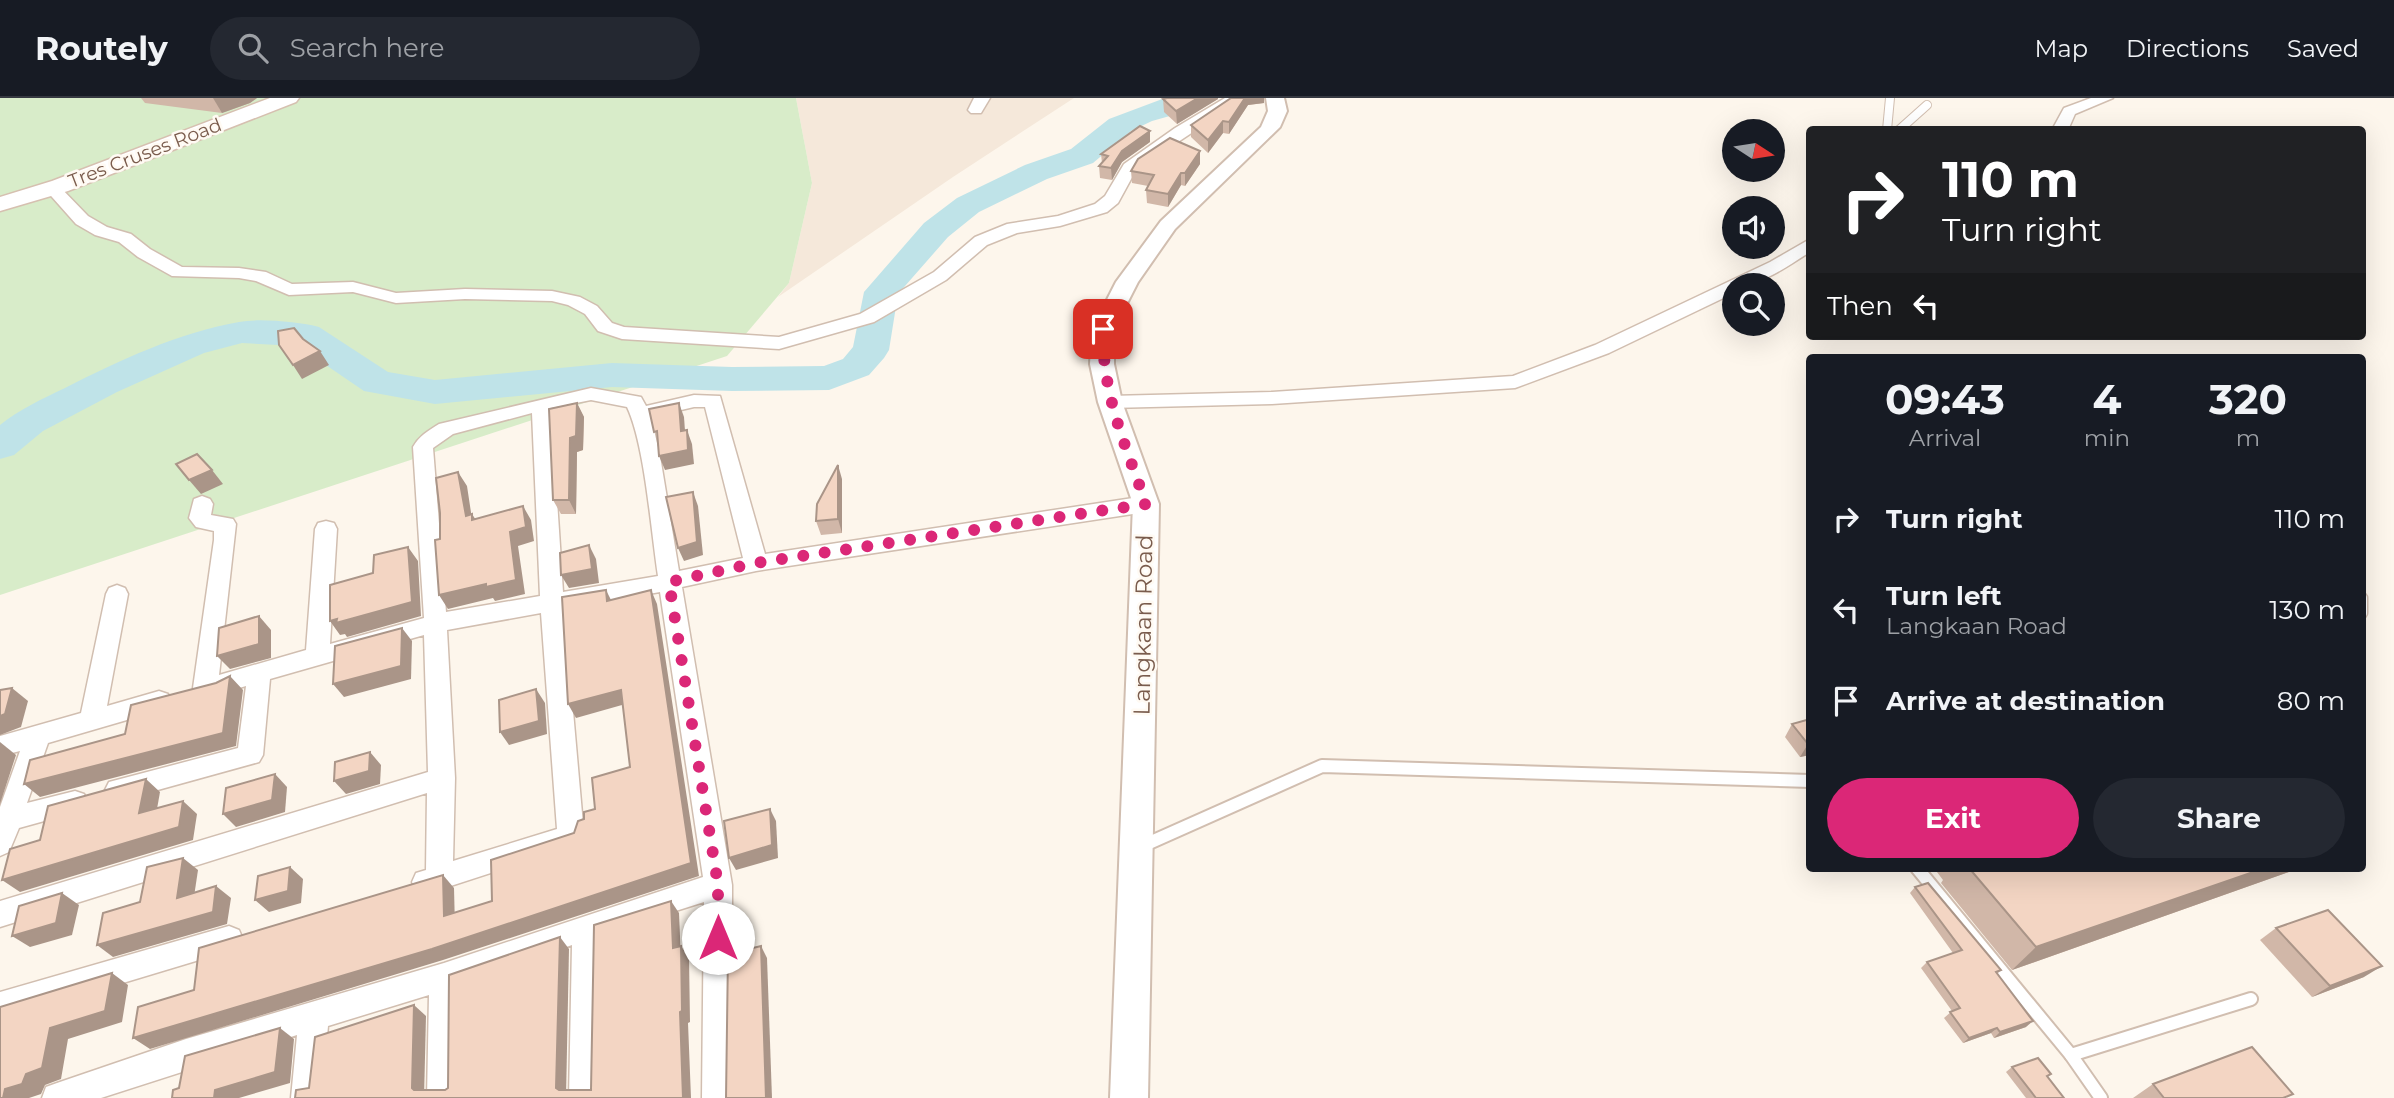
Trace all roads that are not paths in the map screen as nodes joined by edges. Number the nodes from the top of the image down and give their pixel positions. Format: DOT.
graph roads {
  1 [pos="1236,98"];
  2 [pos="1275,98"];
  3 [pos="1890,98"];
  4 [pos="2105,98"];
  5 [pos="280,99"];
  6 [pos="1927,105"];
  7 [pos="1887,126"];
  8 [pos="1903,126"];
  9 [pos="2062,126"];
  10 [pos="52,188"];
  11 [pos="0,204"];
  12 [pos="1806,247"];
  13 [pos="1763,273"];
  14 [pos="916,292"];
  15 [pos="1722,292"];
  16 [pos="1110,402"];
  17 [pos="541,404"];
  18 [pos="640,414"];
  19 [pos="202,503"];
  20 [pos="1146,504"];
  21 [pos="326,529"];
  22 [pos="756,563"];
  23 [pos="669,582"];
  24 [pos="117,594"];
  25 [pos="552,602"];
  26 [pos="437,623"];
  27 [pos="317,657"];
  28 [pos="259,674"];
  29 [pos="205,688"];
  30 [pos="92,721"];
  31 [pos="38,736"];
  32 [pos="0,746"];
  33 [pos="442,778"];
  34 [pos="1806,781"];
  35 [pos="10,819"];
  36 [pos="0,844"];
  37 [pos="1137,848"];
  38 [pos="1920,872"];
  39 [pos="439,878"];
  40 [pos="718,885"];
  41 [pos="399,890"];
  42 [pos="0,914"];
  43 [pos="586,927"];
  44 [pos="253,932"];
  45 [pos="444,977"];
  46 [pos="2250,999"];
  47 [pos="0,1006"];
  48 [pos="314,1014"];
  49 [pos="186,1054"];
  50 [pos="2071,1055"];
  51 [pos="180,1087"];
  52 [pos="57,1098"];
  53 [pos="306,1098"];
  54 [pos="442,1098"];
  55 [pos="584,1098"];
  56 [pos="717,1098"];
  57 [pos="1129,1098"];
  58 [pos="2101,1098"];
  1 -- 14 [label="street"];
  2 -- 16 [label="street, Langkaan Road"];
  3 -- 7 [label="lane"];
  4 -- 9 [label="street"];
  5 -- 10 [label="main road, Tres Cruses Road"];
  6 -- 8 [label="lane"];
  10 -- 11 [label="main road, Tres Cruses Road"];
  10 -- 14 [label="street"];
  12 -- 13 [label="street"];
  15 -- 16 [label="street"];
  16 -- 20 [label="street, Langkaan Road"];
  17 -- 18 [label="street"];
  17 -- 25 [label="street"];
  17 -- 26 [label="street"];
  18 -- 22 [label="street"];
  18 -- 23 [label="street"];
  19 -- 29 [label="street"];
  20 -- 22 [label="street"];
  20 -- 37 [label="street, Langkaan Road"];
  21 -- 27 [label="street"];
  22 -- 23 [label="street"];
  23 -- 25 [label="street"];
  23 -- 40 [label="street"];
  24 -- 30 [label="street"];
  25 -- 26 [label="street"];
  25 -- 39 [label="street"];
  26 -- 27 [label="street"];
  26 -- 33 [label="street"];
  27 -- 28 [label="street"];
  28 -- 29 [label="street"];
  28 -- 35 [label="street"];
  29 -- 30 [label="street"];
  30 -- 31 [label="street"];
  31 -- 32 [label="street"];
  31 -- 35 [label="street"];
  33 -- 39 [label="street"];
  33 -- 42 [label="street"];
  34 -- 37 [label="lane"];
  35 -- 36 [label="street"];
  37 -- 57 [label="street, Langkaan Road"];
  38 -- 50 [label="lane"];
  39 -- 41 [label="street"];
  40 -- 43 [label="street"];
  40 -- 56 [label="street"];
  43 -- 45 [label="street"];
  43 -- 55 [label="street"];
  44 -- 47 [label="street"];
  45 -- 48 [label="street"];
  45 -- 54 [label="street"];
  46 -- 50 [label="lane"];
  48 -- 49 [label="street"];
  48 -- 53 [label="street"];
  49 -- 51 [label="street"];
  49 -- 52 [label="street"];
  50 -- 58 [label="lane"];
}
